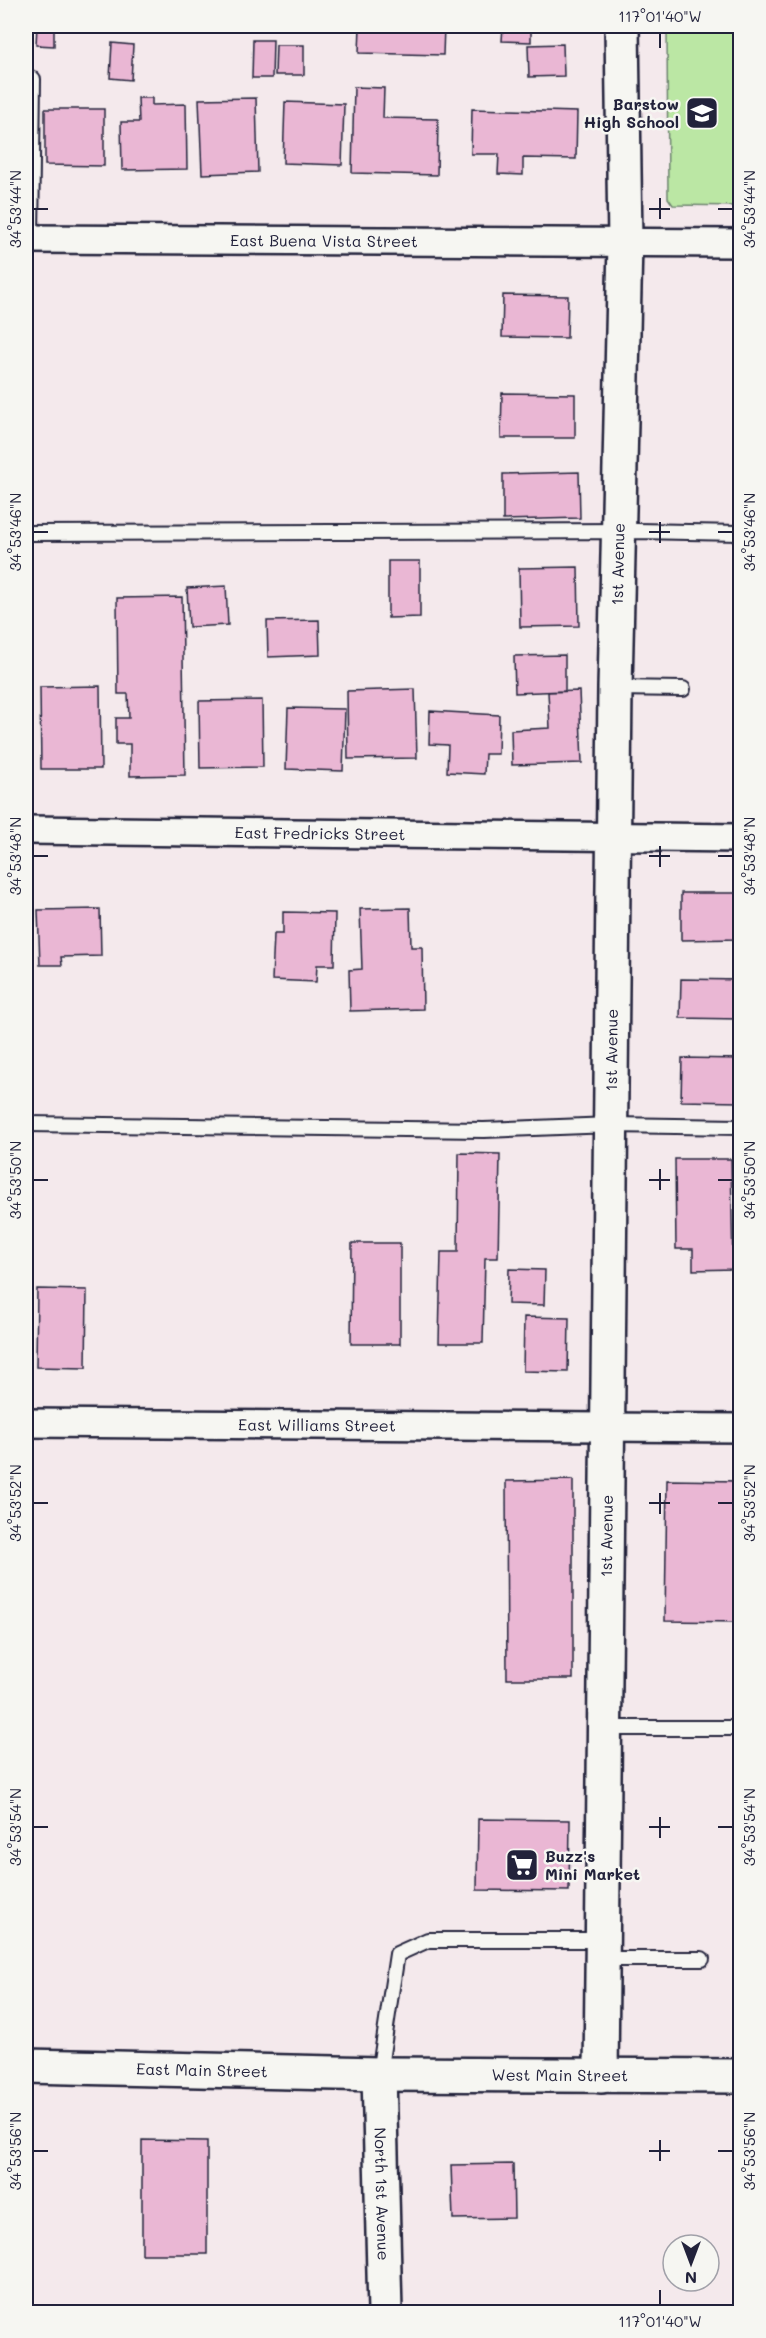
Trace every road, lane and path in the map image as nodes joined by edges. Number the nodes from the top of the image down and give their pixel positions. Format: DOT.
graph roads {
  1 [pos="622,26"];
  2 [pos="33,79"];
  3 [pos="28,239"];
  4 [pos="625,243"];
  5 [pos="741,243"];
  6 [pos="618,531"];
  7 [pos="26,533"];
  8 [pos="741,533"];
  9 [pos="615,688"];
  10 [pos="683,689"];
  11 [pos="26,830"];
  12 [pos="614,838"];
  13 [pos="741,838"];
  14 [pos="26,1124"];
  15 [pos="611,1125"];
  16 [pos="741,1127"];
  17 [pos="26,1423"];
  18 [pos="609,1428"];
  19 [pos="741,1428"];
  20 [pos="605,1728"];
  21 [pos="741,1728"];
  22 [pos="603,1949"];
  23 [pos="702,1959"];
  24 [pos="26,2066"];
  25 [pos="379,2074"];
  26 [pos="601,2076"];
  27 [pos="741,2076"];
  28 [pos="385,2313"];
  1 -- 4 [label="street, 1st Avenue"];
  2 -- 3 [label="lane"];
  3 -- 4 [label="street, East Buena Vista Street"];
  4 -- 5 [label="street, East Buena Vista Street"];
  4 -- 6 [label="street, 1st Avenue"];
  6 -- 7 [label="lane"];
  6 -- 8 [label="lane"];
  6 -- 9 [label="street, 1st Avenue"];
  9 -- 10 [label="lane"];
  9 -- 12 [label="street, 1st Avenue"];
  11 -- 12 [label="street, East Fredricks Street"];
  12 -- 13 [label="street, East Fredricks Street"];
  12 -- 15 [label="street, 1st Avenue"];
  14 -- 15 [label="lane"];
  15 -- 16 [label="lane"];
  15 -- 18 [label="street, 1st Avenue"];
  17 -- 18 [label="street, East Williams Street"];
  18 -- 19 [label="street, East Williams Street"];
  18 -- 20 [label="street, 1st Avenue"];
  20 -- 21 [label="lane"];
  20 -- 22 [label="street, 1st Avenue"];
  22 -- 23 [label="lane"];
  22 -- 25 [label="lane"];
  22 -- 26 [label="street, 1st Avenue"];
  24 -- 25 [label="street, East Main Street"];
  25 -- 26 [label="street, West Main Street"];
  25 -- 28 [label="street, North 1st Avenue"];
  26 -- 27 [label="street, West Main Street"];
}
